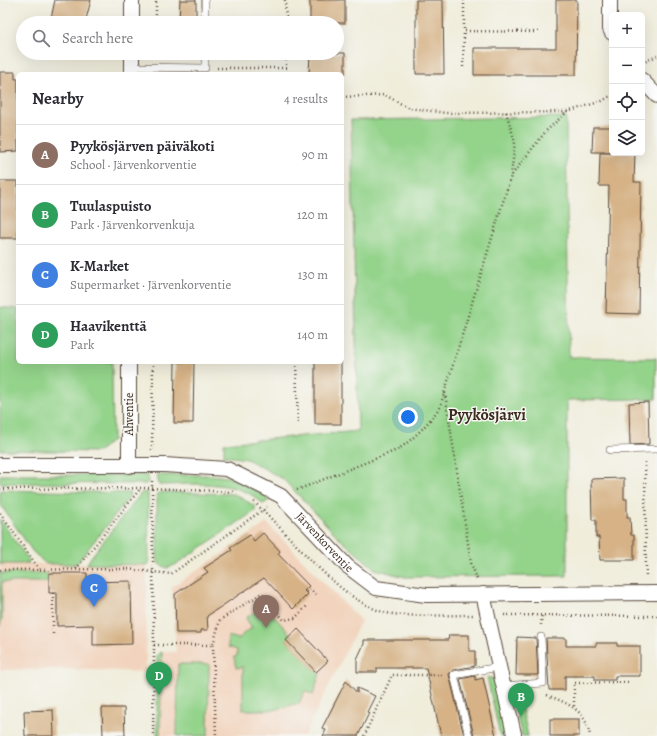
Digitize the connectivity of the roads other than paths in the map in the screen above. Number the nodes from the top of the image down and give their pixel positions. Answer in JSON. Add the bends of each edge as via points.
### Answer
{"nodes":[{"id":1,"x":132,"y":0,"type":"edge"},
{"id":2,"x":205,"y":0,"type":"edge"},
{"id":3,"x":610,"y":0,"type":"edge"},
{"id":4,"x":610,"y":12,"type":"edge"},
{"id":5,"x":132,"y":16,"type":"edge"},
{"id":6,"x":205,"y":16,"type":"edge"},
{"id":7,"x":132,"y":60,"type":"edge"},
{"id":8,"x":205,"y":60,"type":"edge"},
{"id":9,"x":132,"y":71,"type":"edge"},
{"id":10,"x":645,"y":83,"type":"edge"},
{"id":11,"x":657,"y":96,"type":"edge"},
{"id":12,"x":129,"y":364,"type":"edge"},
{"id":13,"x":657,"y":449,"type":"edge"},
{"id":14,"x":610,"y":450,"type":"dead end"},
{"id":15,"x":0,"y":465,"type":"edge"},
{"id":16,"x":129,"y":466,"type":"junction"},
{"id":17,"x":652,"y":593,"type":"edge"},
{"id":18,"x":483,"y":594,"type":"junction"},
{"id":19,"x":541,"y":637,"type":"dead end"},
{"id":20,"x":499,"y":667,"type":"junction"},
{"id":21,"x":503,"y":686,"type":"junction"},
{"id":22,"x":514,"y":734,"type":"dead end"},
{"id":23,"x":469,"y":736,"type":"edge"}],
"edges":[{"from":1,"to":5,"type":"street"},
{"from":2,"to":6,"type":"lane"},
{"from":3,"to":4,"type":"street"},
{"from":7,"to":9,"type":"street"},
{"from":8,"to":9,"type":"lane","via":[[205,68]]},
{"from":10,"to":11,"type":"street"},
{"from":12,"to":16,"type":"street","name":"Ahventie"},
{"from":13,"to":14,"type":"lane"},
{"from":15,"to":16,"type":"street","name":"Järvenkorventie"},
{"from":16,"to":18,"type":"street","name":"Järvenkorventie","via":[[227,469],[282,496],[347,566],[376,588],[426,595]]},
{"from":17,"to":18,"type":"street","name":"Järvenkorventie"},
{"from":18,"to":20,"type":"street"},
{"from":19,"to":21,"type":"lane","via":[[543,683]]},
{"from":20,"to":21,"type":"street"},
{"from":20,"to":23,"type":"lane","via":[[454,675]]},
{"from":21,"to":22,"type":"street"}]}
